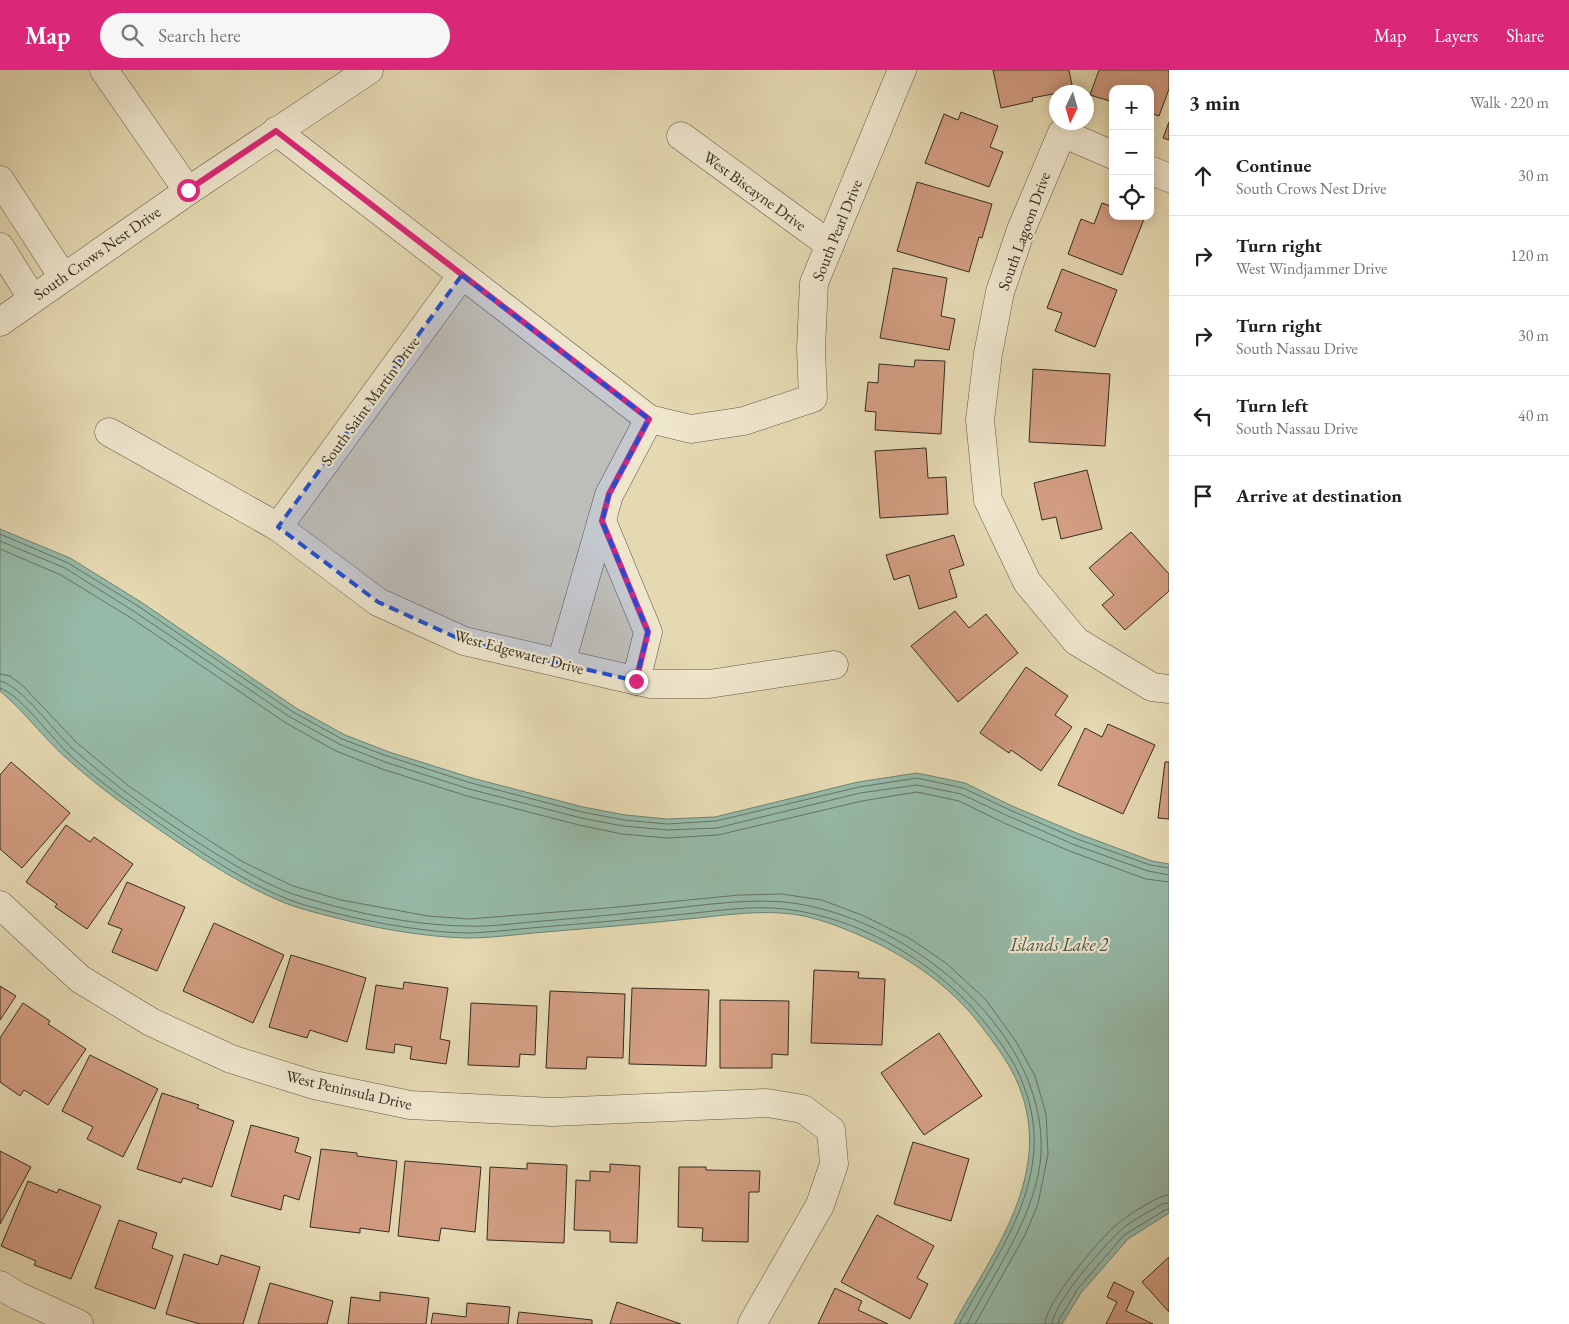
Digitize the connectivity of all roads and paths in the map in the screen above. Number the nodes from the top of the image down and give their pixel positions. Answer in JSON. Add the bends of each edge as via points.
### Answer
{"nodes":[{"id":1,"x":104,"y":70,"type":"edge"},
{"id":2,"x":369,"y":70,"type":"edge"},
{"id":3,"x":902,"y":70,"type":"edge"},
{"id":4,"x":276,"y":131,"type":"junction"},
{"id":5,"x":680,"y":136,"type":"dead end"},
{"id":6,"x":1109,"y":153,"type":"edge"},
{"id":7,"x":1154,"y":172,"type":"edge"},
{"id":8,"x":1169,"y":178,"type":"edge"},
{"id":9,"x":0,"y":180,"type":"edge"},
{"id":10,"x":188,"y":190,"type":"junction"},
{"id":11,"x":830,"y":245,"type":"junction"},
{"id":12,"x":0,"y":247,"type":"edge"},
{"id":13,"x":462,"y":275,"type":"junction"},
{"id":14,"x":63,"y":276,"type":"junction"},
{"id":15,"x":32,"y":298,"type":"junction"},
{"id":16,"x":0,"y":322,"type":"edge"},
{"id":17,"x":649,"y":419,"type":"junction"},
{"id":18,"x":109,"y":432,"type":"dead end"},
{"id":19,"x":602,"y":521,"type":"junction"},
{"id":20,"x":278,"y":527,"type":"junction"},
{"id":21,"x":561,"y":664,"type":"junction"},
{"id":22,"x":834,"y":665,"type":"dead end"},
{"id":23,"x":636,"y":681,"type":"junction"},
{"id":24,"x":1169,"y":689,"type":"edge"},
{"id":25,"x":0,"y":905,"type":"edge"},
{"id":26,"x":0,"y":1285,"type":"edge"},
{"id":27,"x":79,"y":1324,"type":"edge"},
{"id":28,"x":752,"y":1324,"type":"edge"}],
"edges":[{"from":1,"to":10,"type":"street"},
{"from":2,"to":4,"type":"street","name":"South Crows Nest Drive"},
{"from":3,"to":11,"type":"street","name":"South Pearl Drive"},
{"from":4,"to":10,"type":"street","name":"South Crows Nest Drive"},
{"from":4,"to":13,"type":"street"},
{"from":5,"to":11,"type":"street","name":"West Biscayne Drive"},
{"from":6,"to":24,"type":"street","name":"South Lagoon Drive","via":[[1062,133],[1021,230],[1000,292],[988,354],[980,420],[988,500],[1027,582],[1076,641],[1152,687]]},
{"from":7,"to":8,"type":"street"},
{"from":9,"to":14,"type":"street"},
{"from":10,"to":14,"type":"street","name":"South Crows Nest Drive"},
{"from":11,"to":17,"type":"street","name":"South Pearl Drive","via":[[814,282],[813,398],[744,421],[691,429]]},
{"from":12,"to":15,"type":"street"},
{"from":13,"to":17,"type":"street"},
{"from":13,"to":20,"type":"street","name":"South Saint Martin Drive"},
{"from":14,"to":15,"type":"street","name":"South Crows Nest Drive"},
{"from":15,"to":16,"type":"street","name":"South Crows Nest Drive"},
{"from":17,"to":19,"type":"street","via":[[609,494]]},
{"from":18,"to":20,"type":"street","name":"West Edgewater Drive"},
{"from":19,"to":21,"type":"street"},
{"from":19,"to":23,"type":"street","via":[[648,632]]},
{"from":20,"to":21,"type":"street","name":"West Edgewater Drive","via":[[378,602],[464,640]]},
{"from":21,"to":23,"type":"street","name":"West Edgewater Drive"},
{"from":22,"to":23,"type":"street","name":"West Edgewater Drive","via":[[709,684]]},
{"from":25,"to":28,"type":"street","name":"West Peninsula Drive","via":[[80,979],[151,1022],[231,1059],[314,1085],[410,1105],[543,1111],[766,1103],[803,1109],[831,1130],[834,1164],[820,1205]]},
{"from":26,"to":27,"type":"street"}]}
